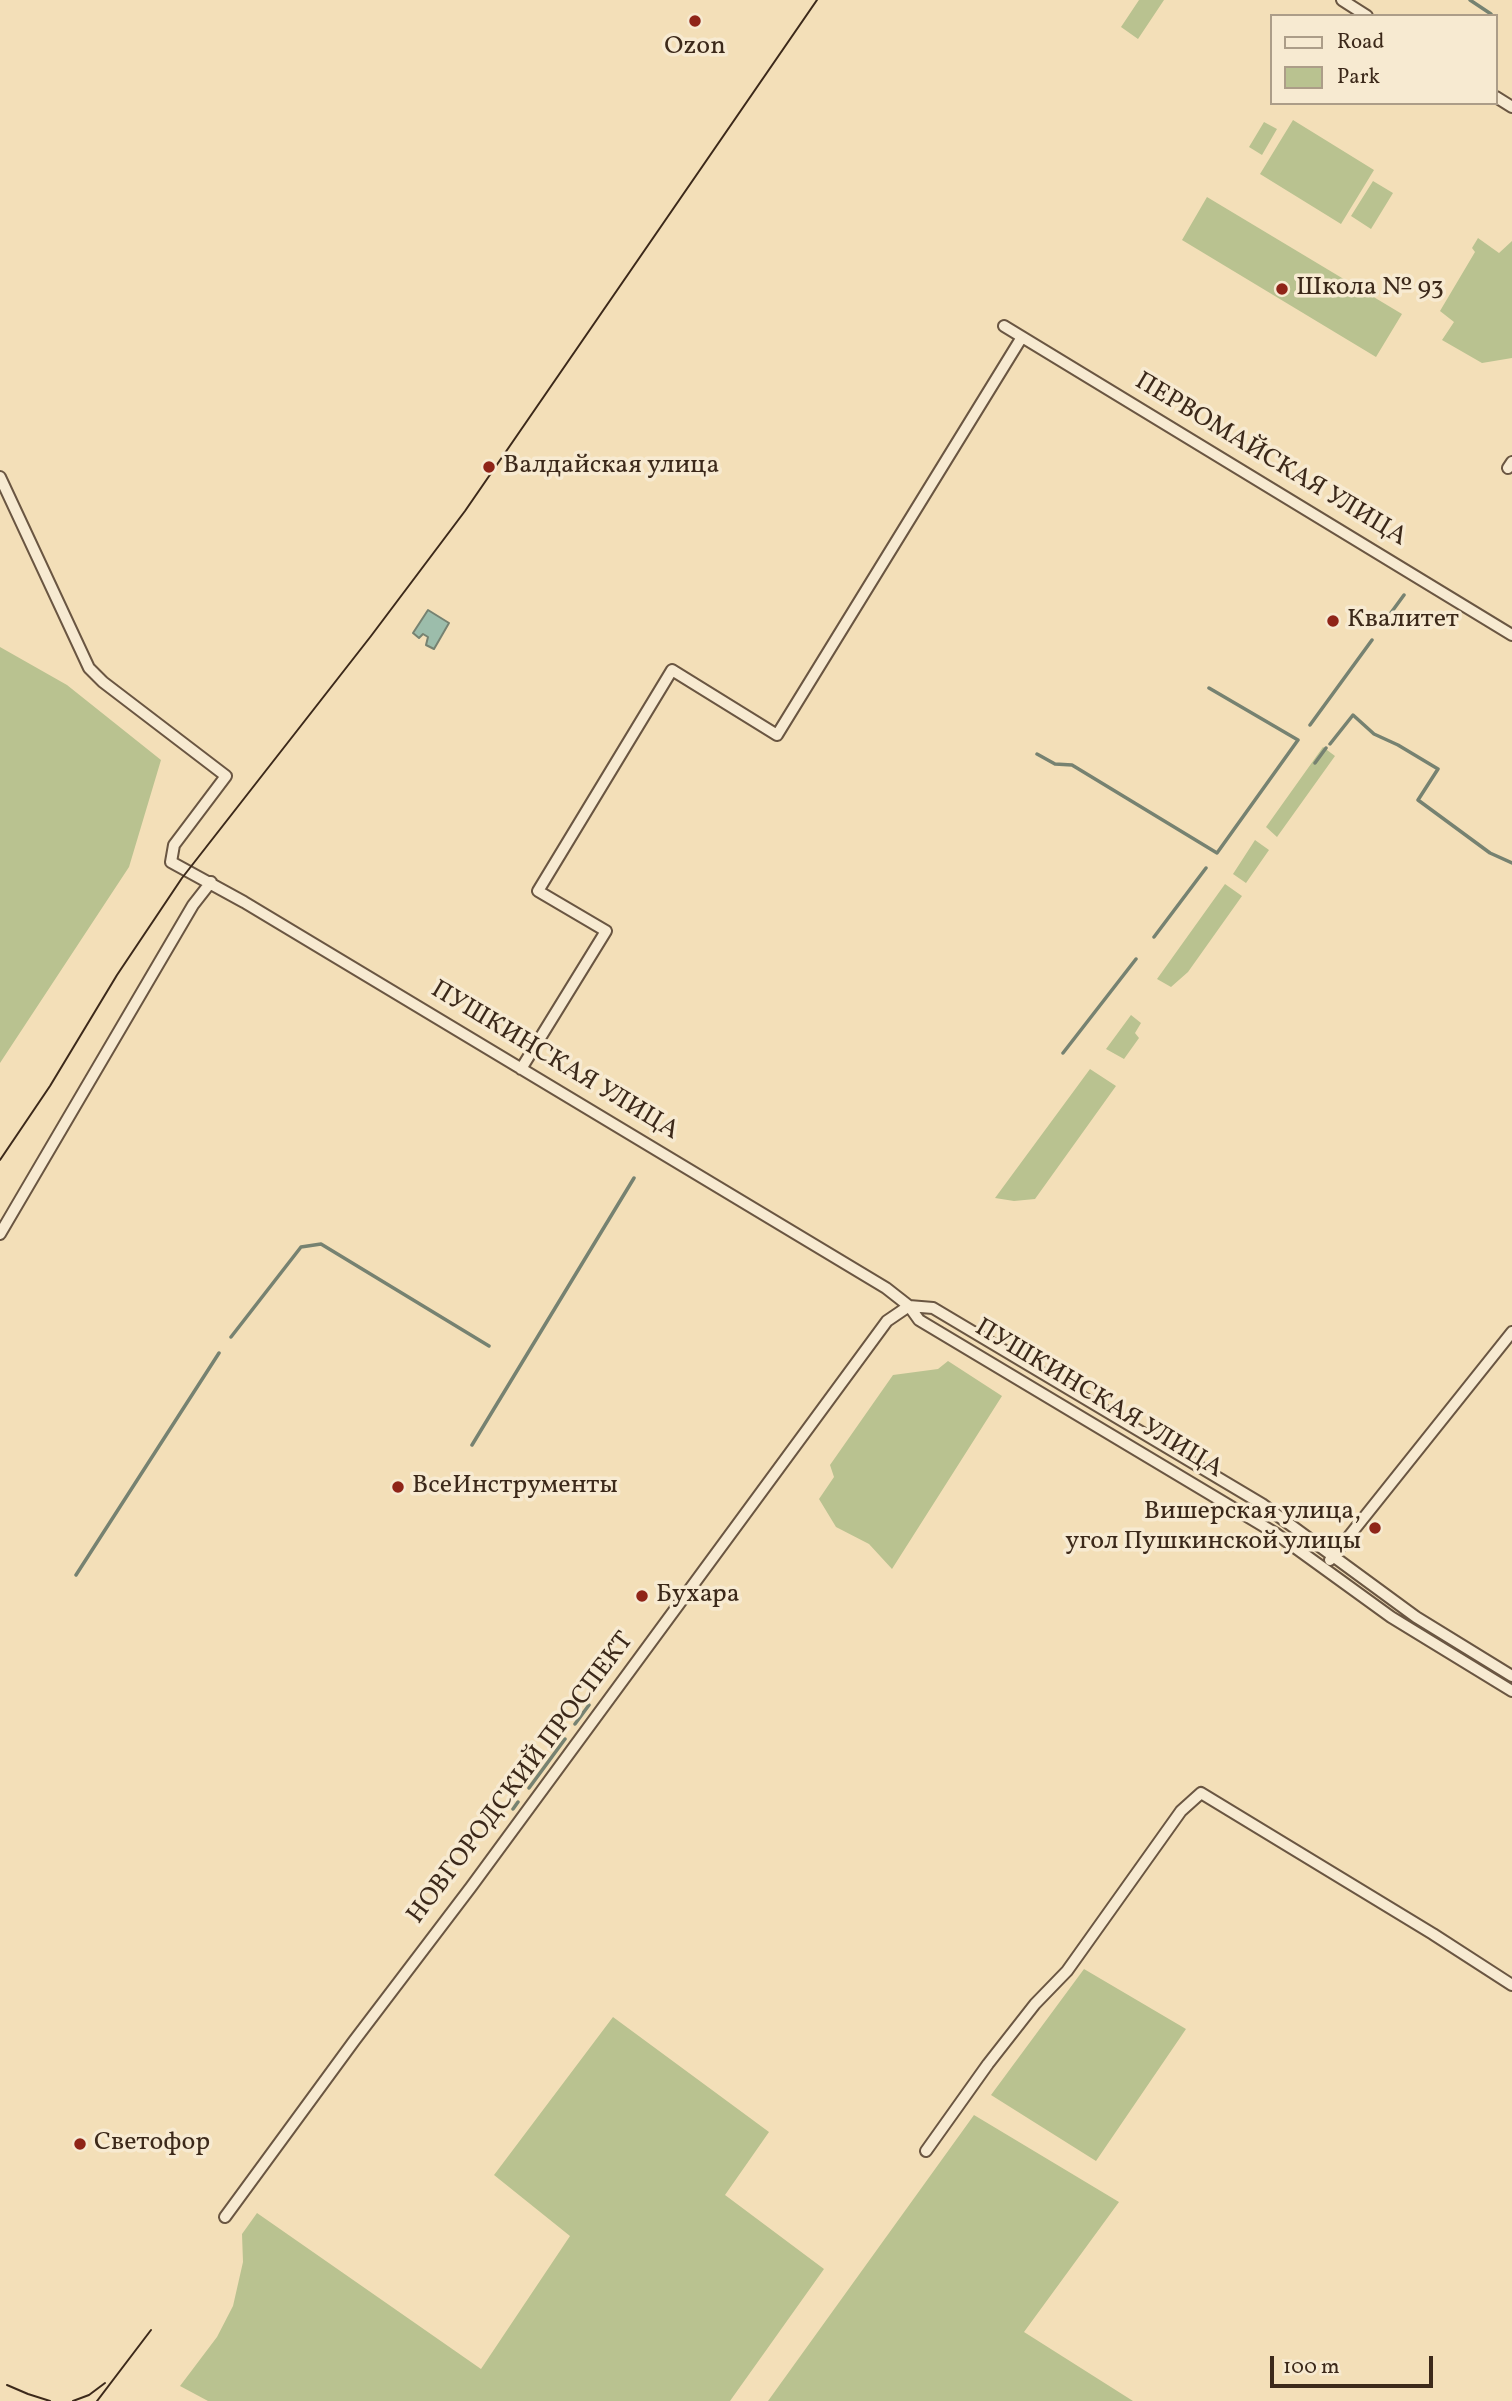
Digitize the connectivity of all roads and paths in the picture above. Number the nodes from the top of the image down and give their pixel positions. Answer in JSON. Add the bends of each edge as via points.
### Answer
{"nodes":[{"id":1,"x":1342,"y":0,"type":"edge"},
{"id":2,"x":1364,"y":14,"type":"edge"},
{"id":3,"x":1004,"y":326,"type":"dead end"},
{"id":4,"x":1022,"y":337,"type":"junction"},
{"id":5,"x":0,"y":477,"type":"edge"},
{"id":6,"x":1512,"y":635,"type":"edge"},
{"id":7,"x":211,"y":882,"type":"junction"},
{"id":8,"x":521,"y":1069,"type":"junction"},
{"id":9,"x":0,"y":1234,"type":"edge"},
{"id":10,"x":909,"y":1306,"type":"junction"},
{"id":11,"x":1512,"y":1332,"type":"edge"},
{"id":12,"x":1332,"y":1556,"type":"junction"},
{"id":13,"x":1324,"y":1569,"type":"junction"},
{"id":14,"x":1512,"y":1676,"type":"edge"},
{"id":15,"x":1512,"y":1691,"type":"edge"},
{"id":16,"x":1512,"y":1985,"type":"edge"},
{"id":17,"x":926,"y":2151,"type":"dead end"},
{"id":18,"x":225,"y":2217,"type":"dead end"}],
"edges":[{"from":1,"to":2,"type":"street"},
{"from":3,"to":4,"type":"street","name":"ПЕРВОМАЙСКАЯ УЛИЦА"},
{"from":4,"to":6,"type":"street","name":"ПЕРВОМАЙСКАЯ УЛИЦА"},
{"from":4,"to":8,"type":"street","via":[[777,735],[672,670],[538,891],[606,931]]},
{"from":5,"to":7,"type":"street","name":"ПУШКИНСКАЯ УЛИЦА","via":[[89,668],[226,776],[174,845],[171,862]]},
{"from":7,"to":8,"type":"street","name":"ПУШКИНСКАЯ УЛИЦА"},
{"from":7,"to":9,"type":"street","via":[[193,905]]},
{"from":8,"to":10,"type":"street","name":"ПУШКИНСКАЯ УЛИЦА"},
{"from":10,"to":12,"type":"street","name":"ПУШКИНСКАЯ УЛИЦА","via":[[933,1307],[1262,1504]]},
{"from":10,"to":13,"type":"street","name":"ПУШКИНСКАЯ УЛИЦА","via":[[919,1320],[1275,1533]]},
{"from":10,"to":18,"type":"street","name":"НОВГОРОДСКИЙ ПРОСПЕКТ","via":[[887,1321]]},
{"from":11,"to":12,"type":"street"},
{"from":12,"to":13,"type":"street"},
{"from":12,"to":14,"type":"street","name":"ПУШКИНСКАЯ УЛИЦА","via":[[1416,1617]]},
{"from":13,"to":15,"type":"street","name":"ПУШКИНСКАЯ УЛИЦА","via":[[1407,1628]]},
{"from":16,"to":17,"type":"street","via":[[1200,1793],[1181,1811],[1067,1971],[1035,2004]]}]}
